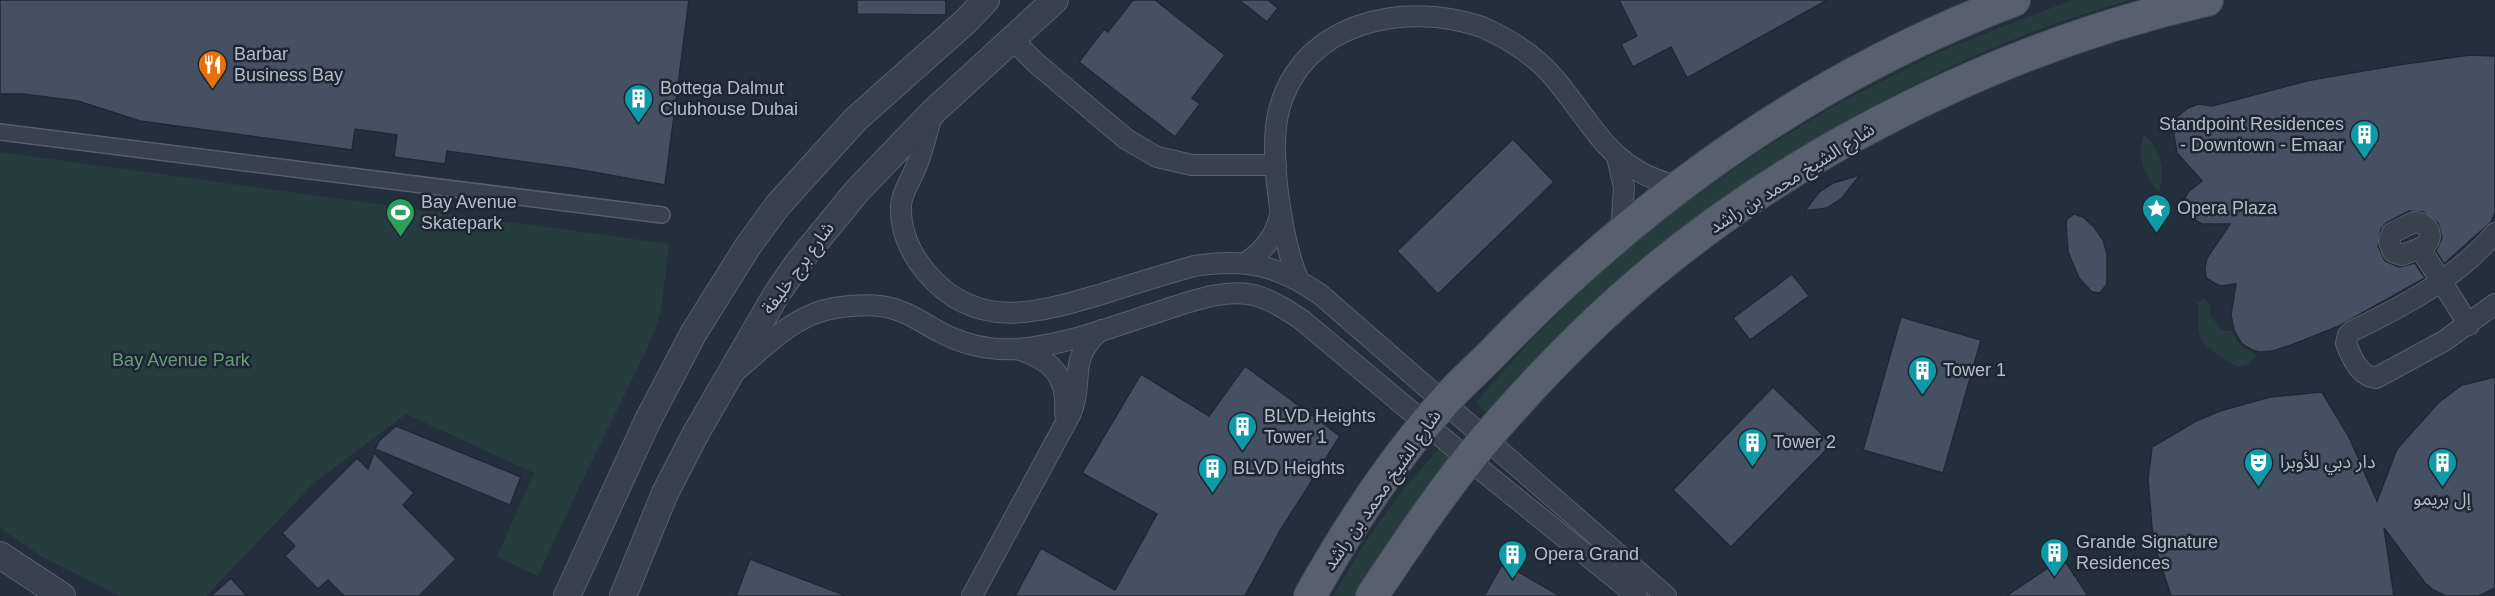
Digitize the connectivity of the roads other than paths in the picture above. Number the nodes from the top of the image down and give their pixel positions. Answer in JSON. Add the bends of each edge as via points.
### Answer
{"nodes":[{"id":1,"x":986,"y":0,"type":"edge"},
{"id":2,"x":1055,"y":0,"type":"edge"},
{"id":3,"x":2014,"y":0,"type":"edge"},
{"id":4,"x":2207,"y":0,"type":"edge"},
{"id":5,"x":1013,"y":40,"type":"junction"},
{"id":6,"x":934,"y":111,"type":"junction"},
{"id":7,"x":0,"y":132,"type":"edge"},
{"id":8,"x":1617,"y":158,"type":"junction"},
{"id":9,"x":1276,"y":165,"type":"junction"},
{"id":10,"x":1678,"y":186,"type":"junction"},
{"id":11,"x":1281,"y":209,"type":"junction"},
{"id":12,"x":662,"y":215,"type":"dead end"},
{"id":13,"x":1621,"y":233,"type":"junction"},
{"id":14,"x":2495,"y":233,"type":"edge"},
{"id":15,"x":2420,"y":248,"type":"dead end"},
{"id":16,"x":1247,"y":262,"type":"junction"},
{"id":17,"x":1298,"y":279,"type":"junction"},
{"id":18,"x":2441,"y":282,"type":"junction"},
{"id":19,"x":2495,"y":304,"type":"edge"},
{"id":20,"x":2469,"y":325,"type":"junction"},
{"id":21,"x":1102,"y":330,"type":"junction"},
{"id":22,"x":1017,"y":349,"type":"junction"},
{"id":23,"x":732,"y":374,"type":"junction"},
{"id":24,"x":1436,"y":413,"type":"junction"},
{"id":25,"x":1064,"y":422,"type":"junction"},
{"id":26,"x":1477,"y":449,"type":"junction"},
{"id":27,"x":0,"y":555,"type":"edge"},
{"id":28,"x":62,"y":596,"type":"edge"},
{"id":29,"x":567,"y":596,"type":"edge"},
{"id":30,"x":623,"y":596,"type":"edge"},
{"id":31,"x":972,"y":596,"type":"edge"},
{"id":32,"x":1310,"y":596,"type":"edge"},
{"id":33,"x":1372,"y":596,"type":"edge"},
{"id":34,"x":1636,"y":596,"type":"edge"},
{"id":35,"x":1666,"y":596,"type":"edge"}],
"edges":[{"from":1,"to":29,"type":"street","via":[[856,119],[778,205],[748,246],[693,334],[647,422]]},
{"from":2,"to":5,"type":"street","name":"شارع برج خليفة"},
{"from":3,"to":10,"type":"main road","name":"شارع الشيخ محمد بن راشد","via":[[1849,76],[1761,127]]},
{"from":4,"to":26,"type":"main road","name":"شارع الشيخ محمد بن راشد","via":[[2123,21],[1972,78],[1876,125],[1784,178],[1697,237],[1619,301],[1569,348]]},
{"from":5,"to":6,"type":"street","name":"شارع برج خليفة"},
{"from":5,"to":9,"type":"street","via":[[1126,139],[1158,157],[1192,165]]},
{"from":6,"to":16,"type":"street","via":[[901,204],[903,223],[908,245],[936,284],[973,308],[1015,314],[1036,312],[1194,266]]},
{"from":6,"to":23,"type":"street","name":"شارع برج خليفة","via":[[858,190],[798,263]]},
{"from":7,"to":12,"type":"street"},
{"from":8,"to":9,"type":"street","via":[[1554,78],[1527,53],[1479,26],[1453,18],[1402,13],[1355,23],[1334,34],[1303,62],[1288,84],[1279,110]]},
{"from":8,"to":10,"type":"street","via":[[1645,176]]},
{"from":8,"to":13,"type":"street","via":[[1624,186]]},
{"from":9,"to":11,"type":"street"},
{"from":10,"to":13,"type":"main road","name":"شارع الشيخ محمد بن راشد"},
{"from":11,"to":16,"type":"street","via":[[1271,240]]},
{"from":11,"to":17,"type":"street","via":[[1286,245]]},
{"from":13,"to":24,"type":"main road","name":"شارع الشيخ محمد بن راشد","via":[[1532,312]]},
{"from":14,"to":18,"type":"street"},
{"from":15,"to":18,"type":"street"},
{"from":16,"to":17,"type":"street"},
{"from":17,"to":24,"type":"street","via":[[1321,295]]},
{"from":18,"to":20,"type":"street"},
{"from":18,"to":20,"type":"street","via":[[2348,334],[2346,343],[2361,372],[2370,377],[2381,376]]},
{"from":19,"to":20,"type":"street"},
{"from":21,"to":22,"type":"street"},
{"from":21,"to":24,"type":"street","via":[[1201,299],[1253,295],[1278,304]]},
{"from":21,"to":25,"type":"street","via":[[1088,342],[1079,358],[1076,402]]},
{"from":22,"to":23,"type":"street","via":[[968,343],[877,305],[834,308],[786,328]]},
{"from":22,"to":25,"type":"street","via":[[1044,360],[1061,380],[1066,404]]},
{"from":23,"to":30,"type":"street","name":"شارع برج خليفة","via":[[665,493]]},
{"from":24,"to":26,"type":"street"},
{"from":24,"to":26,"type":"street"},
{"from":24,"to":32,"type":"main road","name":"شارع الشيخ محمد بن راشد","via":[[1357,518]]},
{"from":25,"to":31,"type":"street"},
{"from":26,"to":33,"type":"main road","name":"شارع الشيخ محمد بن راشد"},
{"from":26,"to":34,"type":"street"},
{"from":26,"to":35,"type":"street"},
{"from":27,"to":28,"type":"street"}]}
